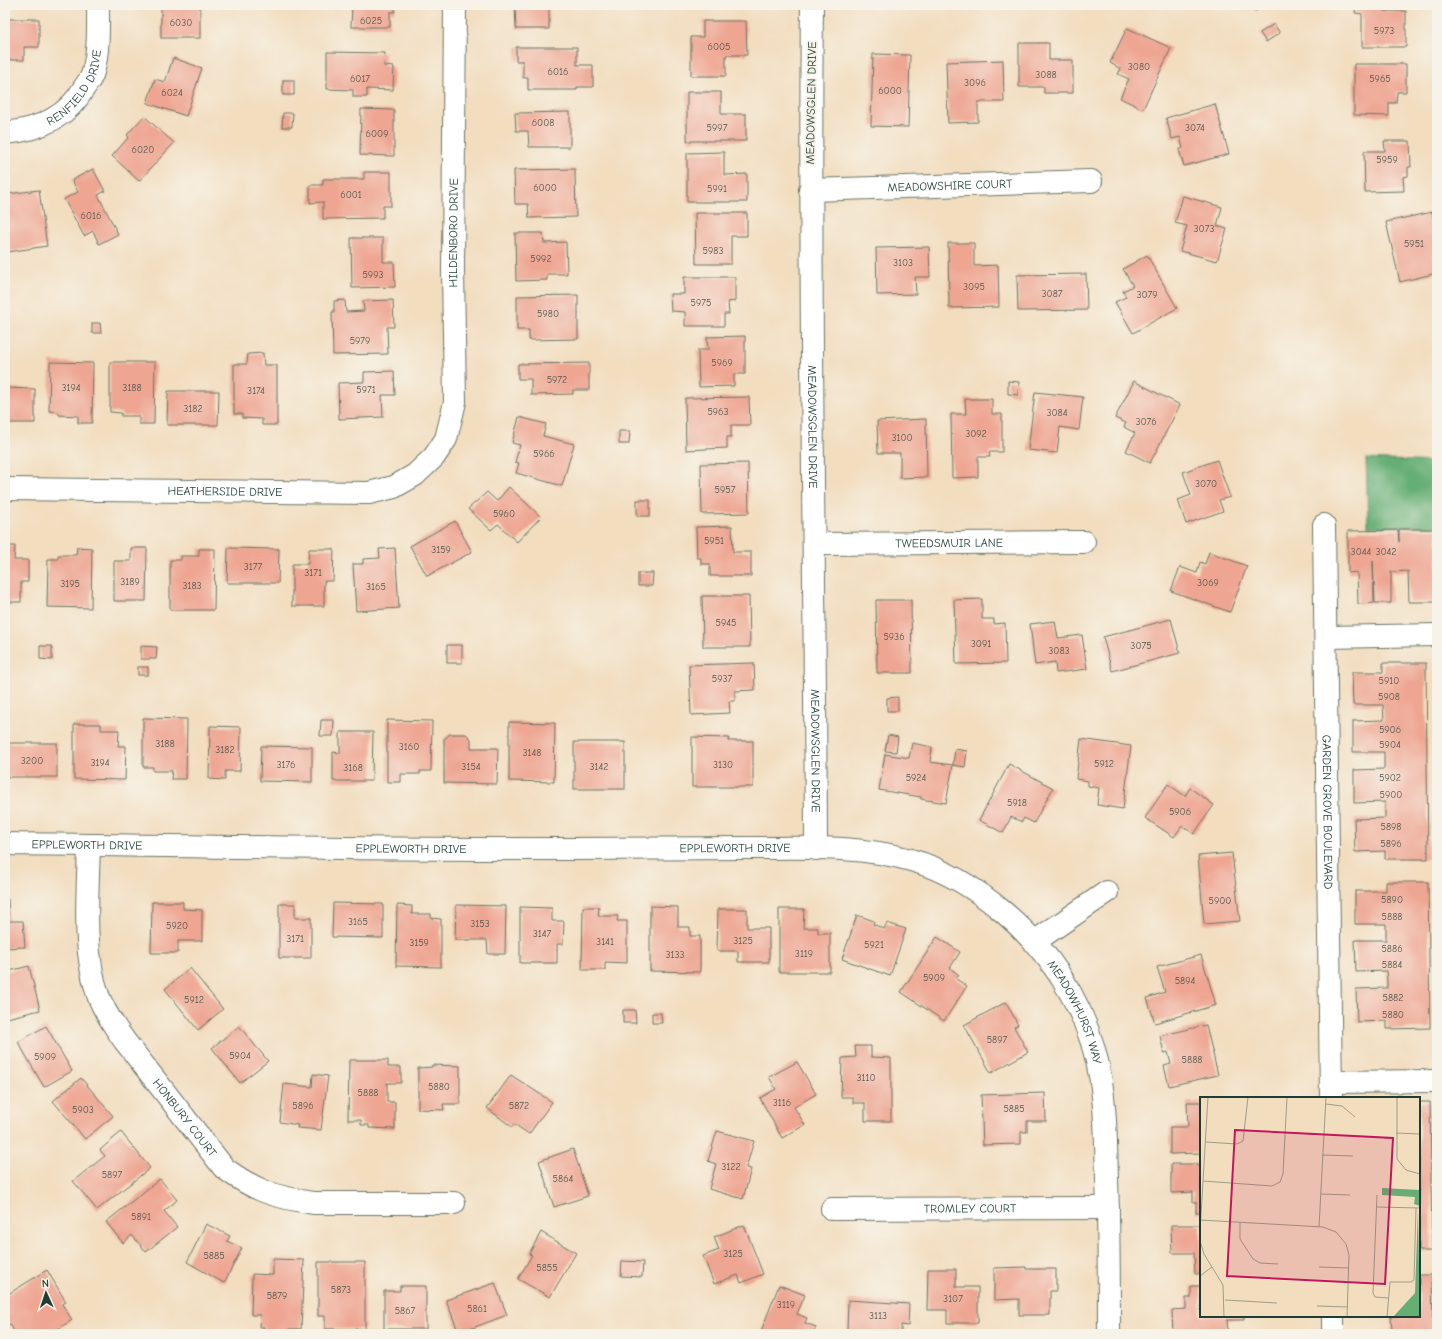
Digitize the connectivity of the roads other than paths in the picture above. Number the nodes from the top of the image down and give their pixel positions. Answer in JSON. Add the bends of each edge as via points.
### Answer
{"nodes":[{"id":1,"x":98,"y":5,"type":"edge"},
{"id":2,"x":455,"y":5,"type":"edge"},
{"id":3,"x":812,"y":5,"type":"edge"},
{"id":4,"x":5,"y":133,"type":"edge"},
{"id":5,"x":1091,"y":181,"type":"dead end"},
{"id":6,"x":810,"y":190,"type":"junction"},
{"id":7,"x":434,"y":457,"type":"joint"},
{"id":8,"x":5,"y":490,"type":"edge"},
{"id":9,"x":1324,"y":525,"type":"dead end"},
{"id":10,"x":1084,"y":542,"type":"dead end"},
{"id":11,"x":815,"y":544,"type":"junction"},
{"id":12,"x":1437,"y":635,"type":"edge"},
{"id":13,"x":1326,"y":637,"type":"junction"},
{"id":14,"x":5,"y":844,"type":"edge"},
{"id":15,"x":89,"y":845,"type":"junction"},
{"id":16,"x":816,"y":849,"type":"junction"},
{"id":17,"x":1107,"y":892,"type":"dead end"},
{"id":18,"x":1034,"y":942,"type":"junction"},
{"id":19,"x":1437,"y":1081,"type":"edge"},
{"id":20,"x":1331,"y":1090,"type":"edge"},
{"id":21,"x":454,"y":1203,"type":"dead end"},
{"id":22,"x":1108,"y":1208,"type":"junction"},
{"id":23,"x":832,"y":1209,"type":"dead end"},
{"id":24,"x":1333,"y":1317,"type":"edge"},
{"id":25,"x":1110,"y":1334,"type":"edge"},
{"id":26,"x":1333,"y":1334,"type":"edge"}],
"edges":[{"from":1,"to":4,"type":"street","name":"RENFIELD DRIVE","via":[[97,53],[93,74],[80,96],[65,112],[44,125],[24,132]]},
{"from":2,"to":7,"type":"street","name":"HILDENBORO DRIVE","via":[[455,402],[446,439]]},
{"from":3,"to":6,"type":"street","name":"MEADOWSGLEN DRIVE"},
{"from":5,"to":6,"type":"street","name":"MEADOWSHIRE COURT"},
{"from":6,"to":11,"type":"street","name":"MEADOWSGLEN DRIVE"},
{"from":7,"to":8,"type":"street","name":"HEATHERSIDE DRIVE","via":[[415,475],[394,487],[369,492]]},
{"from":9,"to":13,"type":"street","name":"GARDEN GROVE BOULEVARD"},
{"from":10,"to":11,"type":"street","name":"TWEEDSMUIR LANE"},
{"from":11,"to":16,"type":"street","name":"MEADOWSGLEN DRIVE"},
{"from":12,"to":13,"type":"street"},
{"from":13,"to":20,"type":"street","name":"GARDEN GROVE BOULEVARD"},
{"from":14,"to":15,"type":"street","name":"EPPLEWORTH DRIVE"},
{"from":15,"to":16,"type":"street","name":"EPPLEWORTH DRIVE"},
{"from":15,"to":21,"type":"street","name":"HONBURY COURT","via":[[88,944],[98,995],[124,1040],[224,1168],[265,1193],[289,1200],[313,1203]]},
{"from":16,"to":18,"type":"street","name":"MEADOWHURST WAY","via":[[850,850],[914,861],[972,888]]},
{"from":17,"to":18,"type":"street"},
{"from":18,"to":22,"type":"street","name":"MEADOWHURST WAY","via":[[1070,990],[1095,1046],[1103,1085]]},
{"from":19,"to":20,"type":"street"},
{"from":22,"to":23,"type":"street","name":"TROMLEY COURT"},
{"from":22,"to":25,"type":"street","name":"MEADOWHURST WAY"},
{"from":24,"to":26,"type":"street"}]}
